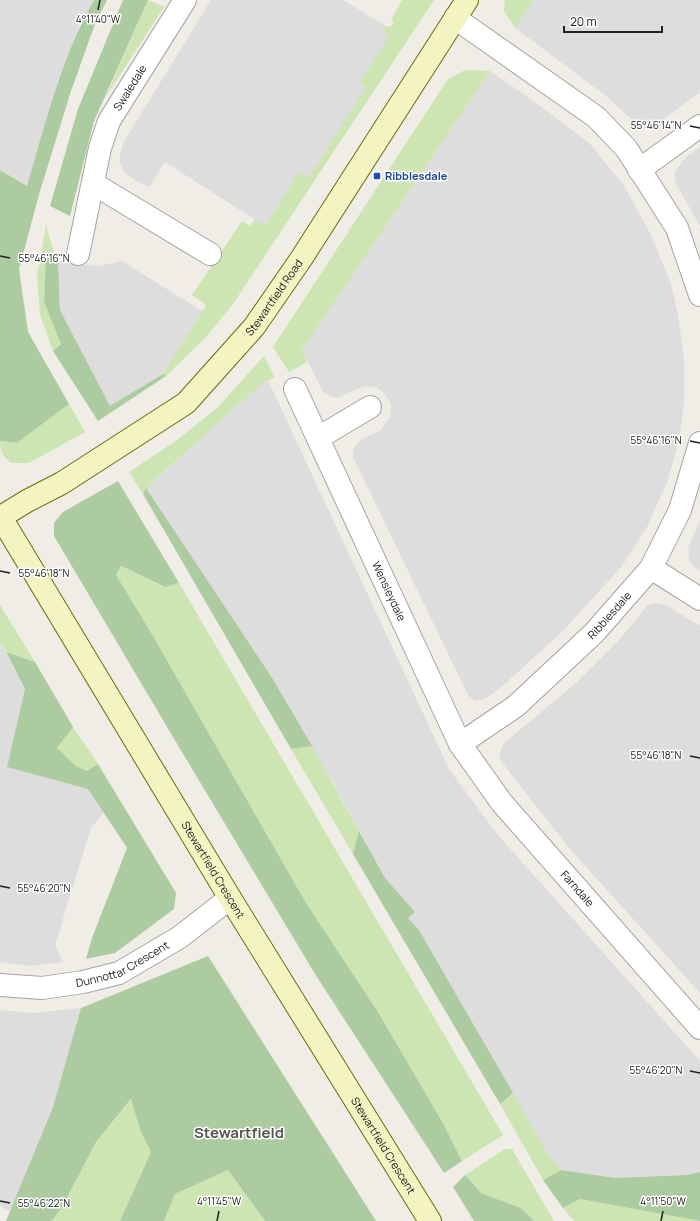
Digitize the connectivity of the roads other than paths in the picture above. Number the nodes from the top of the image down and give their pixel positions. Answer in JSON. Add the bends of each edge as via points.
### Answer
{"nodes":[{"id":1,"x":185,"y":0,"type":"edge"},
{"id":2,"x":461,"y":9,"type":"edge"},
{"id":3,"x":700,"y":126,"type":"edge"},
{"id":4,"x":639,"y":170,"type":"junction"},
{"id":5,"x":94,"y":184,"type":"junction"},
{"id":6,"x":78,"y":254,"type":"dead end"},
{"id":7,"x":210,"y":254,"type":"dead end"},
{"id":8,"x":700,"y":295,"type":"edge"},
{"id":9,"x":295,"y":389,"type":"dead end"},
{"id":10,"x":370,"y":407,"type":"dead end"},
{"id":11,"x":318,"y":438,"type":"junction"},
{"id":12,"x":700,"y":443,"type":"edge"},
{"id":13,"x":0,"y":517,"type":"edge"},
{"id":14,"x":651,"y":568,"type":"junction"},
{"id":15,"x":700,"y":599,"type":"edge"},
{"id":16,"x":460,"y":744,"type":"junction"},
{"id":17,"x":230,"y":898,"type":"junction"},
{"id":18,"x":0,"y":985,"type":"edge"},
{"id":19,"x":700,"y":1028,"type":"edge"},
{"id":20,"x":430,"y":1221,"type":"edge"}],
"edges":[{"from":1,"to":5,"type":"street","name":"Swaledale","via":[[109,121],[100,148]]},
{"from":2,"to":4,"type":"street","via":[[596,117],[626,148]]},
{"from":2,"to":13,"type":"street","name":"Stewartfield Road","via":[[301,259],[254,327],[186,402],[62,483]]},
{"from":3,"to":4,"type":"street"},
{"from":4,"to":8,"type":"street","via":[[677,228]]},
{"from":5,"to":6,"type":"street","name":"Swaledale"},
{"from":5,"to":7,"type":"street"},
{"from":9,"to":11,"type":"street","name":"Wensleydale"},
{"from":10,"to":11,"type":"street"},
{"from":11,"to":16,"type":"street","name":"Wensleydale"},
{"from":12,"to":14,"type":"street","name":"Ribblesdale","via":[[680,510]]},
{"from":13,"to":17,"type":"street","name":"Stewartfield Crescent"},
{"from":14,"to":15,"type":"street"},
{"from":14,"to":16,"type":"street","name":"Ribblesdale","via":[[594,633],[516,706]]},
{"from":16,"to":19,"type":"street","name":"Farndale","via":[[502,803]]},
{"from":17,"to":18,"type":"street","name":"Dunnottar Crescent","via":[[180,937],[119,972],[83,982],[42,988]]},
{"from":17,"to":20,"type":"street","name":"Stewartfield Crescent"}]}
